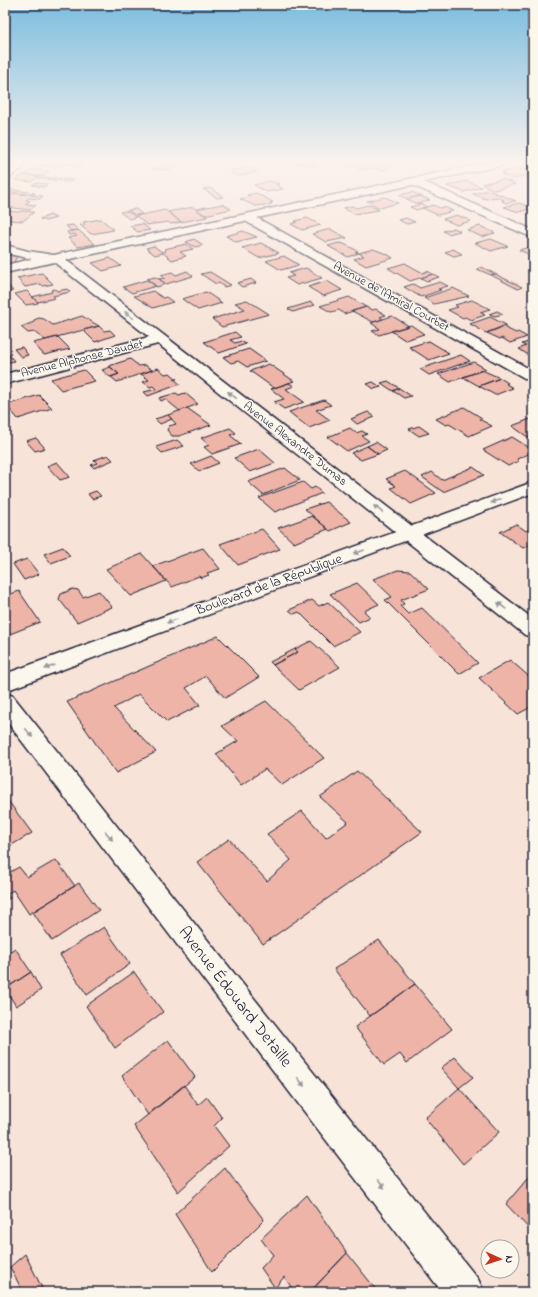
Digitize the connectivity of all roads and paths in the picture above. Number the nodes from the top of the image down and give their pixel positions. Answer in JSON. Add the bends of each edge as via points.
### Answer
{"nodes":[{"id":1,"x":227,"y":223,"type":"edge"},
{"id":2,"x":256,"y":223,"type":"edge"},
{"id":3,"x":507,"y":223,"type":"edge"},
{"id":4,"x":533,"y":234,"type":"edge"},
{"id":5,"x":5,"y":249,"type":"edge"},
{"id":6,"x":57,"y":259,"type":"junction"},
{"id":7,"x":5,"y":270,"type":"edge"},
{"id":8,"x":160,"y":339,"type":"junction"},
{"id":9,"x":533,"y":377,"type":"edge"},
{"id":10,"x":5,"y":379,"type":"edge"},
{"id":11,"x":533,"y":487,"type":"edge"},
{"id":12,"x":409,"y":534,"type":"junction"},
{"id":13,"x":533,"y":630,"type":"edge"},
{"id":14,"x":5,"y":683,"type":"edge"},
{"id":15,"x":5,"y":702,"type":"edge"},
{"id":16,"x":465,"y":1292,"type":"edge"}],
"edges":[{"from":1,"to":6,"type":"street"},
{"from":2,"to":9,"type":"street","name":"Avenue de l'Amiral Courbet"},
{"from":3,"to":4,"type":"street"},
{"from":5,"to":6,"type":"street"},
{"from":6,"to":7,"type":"street"},
{"from":8,"to":6,"type":"street","name":"Avenue Alexandre Dumas","one_way":true},
{"from":8,"to":10,"type":"street","name":"Avenue Alphonse Daudet"},
{"from":12,"to":8,"type":"street","name":"Avenue Alexandre Dumas","one_way":true},
{"from":11,"to":12,"type":"street","name":"Boulevard de la République","one_way":true},
{"from":13,"to":12,"type":"street","name":"Avenue Alexandre Dumas","one_way":true},
{"from":12,"to":14,"type":"street","name":"Boulevard de la République","one_way":true},
{"from":15,"to":16,"type":"street","name":"Avenue Édouard Detaille","one_way":true}]}
